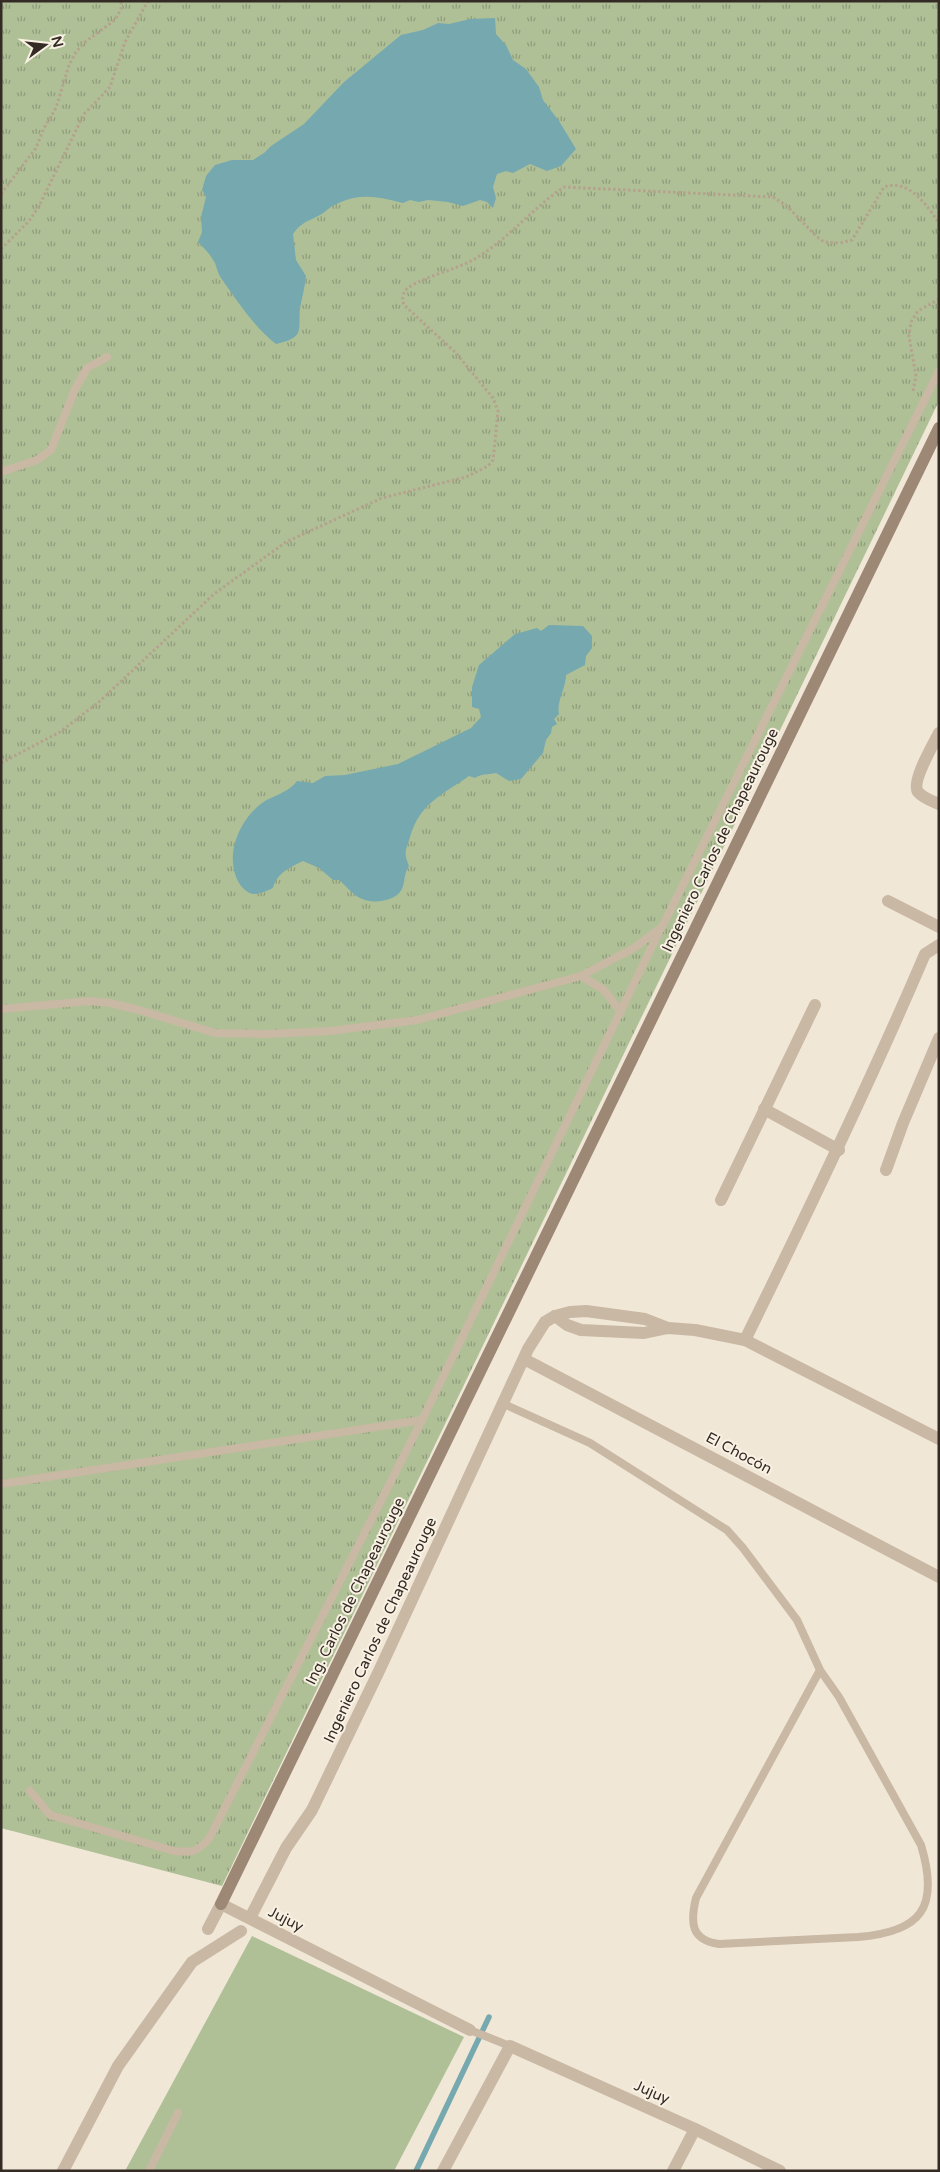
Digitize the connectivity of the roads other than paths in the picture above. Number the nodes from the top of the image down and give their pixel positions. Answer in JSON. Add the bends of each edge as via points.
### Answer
{"nodes":[{"id":1,"x":108,"y":357,"type":"dead end"},
{"id":2,"x":939,"y":371,"type":"edge"},
{"id":3,"x":939,"y":428,"type":"edge"},
{"id":4,"x":1,"y":472,"type":"edge"},
{"id":5,"x":939,"y":733,"type":"edge"},
{"id":6,"x":939,"y":804,"type":"edge"},
{"id":7,"x":888,"y":901,"type":"dead end"},
{"id":8,"x":662,"y":927,"type":"junction"},
{"id":9,"x":939,"y":927,"type":"edge"},
{"id":10,"x":939,"y":945,"type":"edge"},
{"id":11,"x":581,"y":976,"type":"junction"},
{"id":12,"x":815,"y":1005,"type":"dead end"},
{"id":13,"x":1,"y":1009,"type":"edge"},
{"id":14,"x":621,"y":1012,"type":"junction"},
{"id":15,"x":939,"y":1038,"type":"edge"},
{"id":16,"x":764,"y":1109,"type":"junction"},
{"id":17,"x":838,"y":1150,"type":"junction"},
{"id":18,"x":886,"y":1170,"type":"dead end"},
{"id":19,"x":721,"y":1200,"type":"dead end"},
{"id":20,"x":531,"y":1267,"type":"joint"},
{"id":21,"x":555,"y":1316,"type":"junction"},
{"id":22,"x":668,"y":1328,"type":"junction"},
{"id":23,"x":745,"y":1340,"type":"junction"},
{"id":24,"x":526,"y":1354,"type":"junction"},
{"id":25,"x":504,"y":1404,"type":"junction"},
{"id":26,"x":422,"y":1420,"type":"junction"},
{"id":27,"x":939,"y":1439,"type":"edge"},
{"id":28,"x":1,"y":1484,"type":"edge"},
{"id":29,"x":939,"y":1577,"type":"edge"},
{"id":30,"x":820,"y":1670,"type":"junction"},
{"id":31,"x":30,"y":1791,"type":"dead end"},
{"id":32,"x":221,"y":1904,"type":"junction"},
{"id":33,"x":250,"y":1918,"type":"junction"},
{"id":34,"x":208,"y":1929,"type":"dead end"},
{"id":35,"x":241,"y":1931,"type":"dead end"},
{"id":36,"x":470,"y":2030,"type":"joint"},
{"id":37,"x":510,"y":2046,"type":"junction"},
{"id":38,"x":178,"y":2114,"type":"dead end"},
{"id":39,"x":695,"y":2129,"type":"junction"},
{"id":40,"x":63,"y":2171,"type":"edge"},
{"id":41,"x":149,"y":2171,"type":"edge"},
{"id":42,"x":443,"y":2171,"type":"edge"},
{"id":43,"x":673,"y":2171,"type":"edge"},
{"id":44,"x":780,"y":2171,"type":"edge"}],
"edges":[{"from":1,"to":4,"type":"lane","via":[[87,368],[75,389],[51,450],[37,460]]},
{"from":2,"to":8,"type":"lane"},
{"from":3,"to":20,"type":"street","name":"Ingeniero Carlos de Chapeaurouge"},
{"from":5,"to":6,"type":"street","via":[[916,782],[917,791],[923,797]]},
{"from":7,"to":9,"type":"street"},
{"from":8,"to":11,"type":"lane","via":[[634,948]]},
{"from":8,"to":14,"type":"lane"},
{"from":10,"to":17,"type":"street","via":[[925,954]]},
{"from":11,"to":13,"type":"lane","via":[[417,1020],[330,1031],[215,1033],[139,1010],[90,1001]]},
{"from":11,"to":14,"type":"lane","via":[[604,990]]},
{"from":12,"to":16,"type":"street"},
{"from":14,"to":26,"type":"lane"},
{"from":15,"to":18,"type":"street"},
{"from":16,"to":17,"type":"street"},
{"from":16,"to":19,"type":"street"},
{"from":17,"to":23,"type":"street"},
{"from":20,"to":32,"type":"street","name":"Ing. Carlos de Chapeaurouge"},
{"from":21,"to":22,"type":"street","via":[[586,1311],[644,1318]]},
{"from":21,"to":22,"type":"street","via":[[582,1330],[644,1333]]},
{"from":21,"to":24,"type":"street","name":"Ingeniero Carlos de Chapeaurouge","via":[[545,1322]]},
{"from":22,"to":23,"type":"street"},
{"from":23,"to":27,"type":"street"},
{"from":24,"to":25,"type":"street","name":"Ingeniero Carlos de Chapeaurouge"},
{"from":24,"to":29,"type":"street","name":"El Chocón"},
{"from":25,"to":30,"type":"lane","via":[[590,1443],[727,1530],[798,1620]]},
{"from":25,"to":33,"type":"street","name":"Ingeniero Carlos de Chapeaurouge","via":[[312,1810],[286,1848]]},
{"from":26,"to":28,"type":"lane"},
{"from":26,"to":31,"type":"lane","via":[[209,1839],[198,1850],[188,1853],[174,1851],[50,1815]]},
{"from":30,"to":30,"type":"lane","via":[[839,1697],[921,1845],[929,1864],[930,1899],[914,1922],[902,1930],[877,1936],[719,1944],[701,1939],[694,1930],[692,1914],[696,1898]]},
{"from":32,"to":33,"type":"street","name":"Jujuy"},
{"from":32,"to":34,"type":"street","name":"Ing. Carlos de Chapeaurouge"},
{"from":33,"to":36,"type":"street","name":"Jujuy"},
{"from":35,"to":40,"type":"street","via":[[192,1962],[118,2066]]},
{"from":36,"to":37,"type":"lane"},
{"from":37,"to":39,"type":"street","name":"Jujuy"},
{"from":37,"to":42,"type":"street"},
{"from":38,"to":41,"type":"lane"},
{"from":39,"to":43,"type":"street"},
{"from":39,"to":44,"type":"street","name":"Jujuy"}]}
